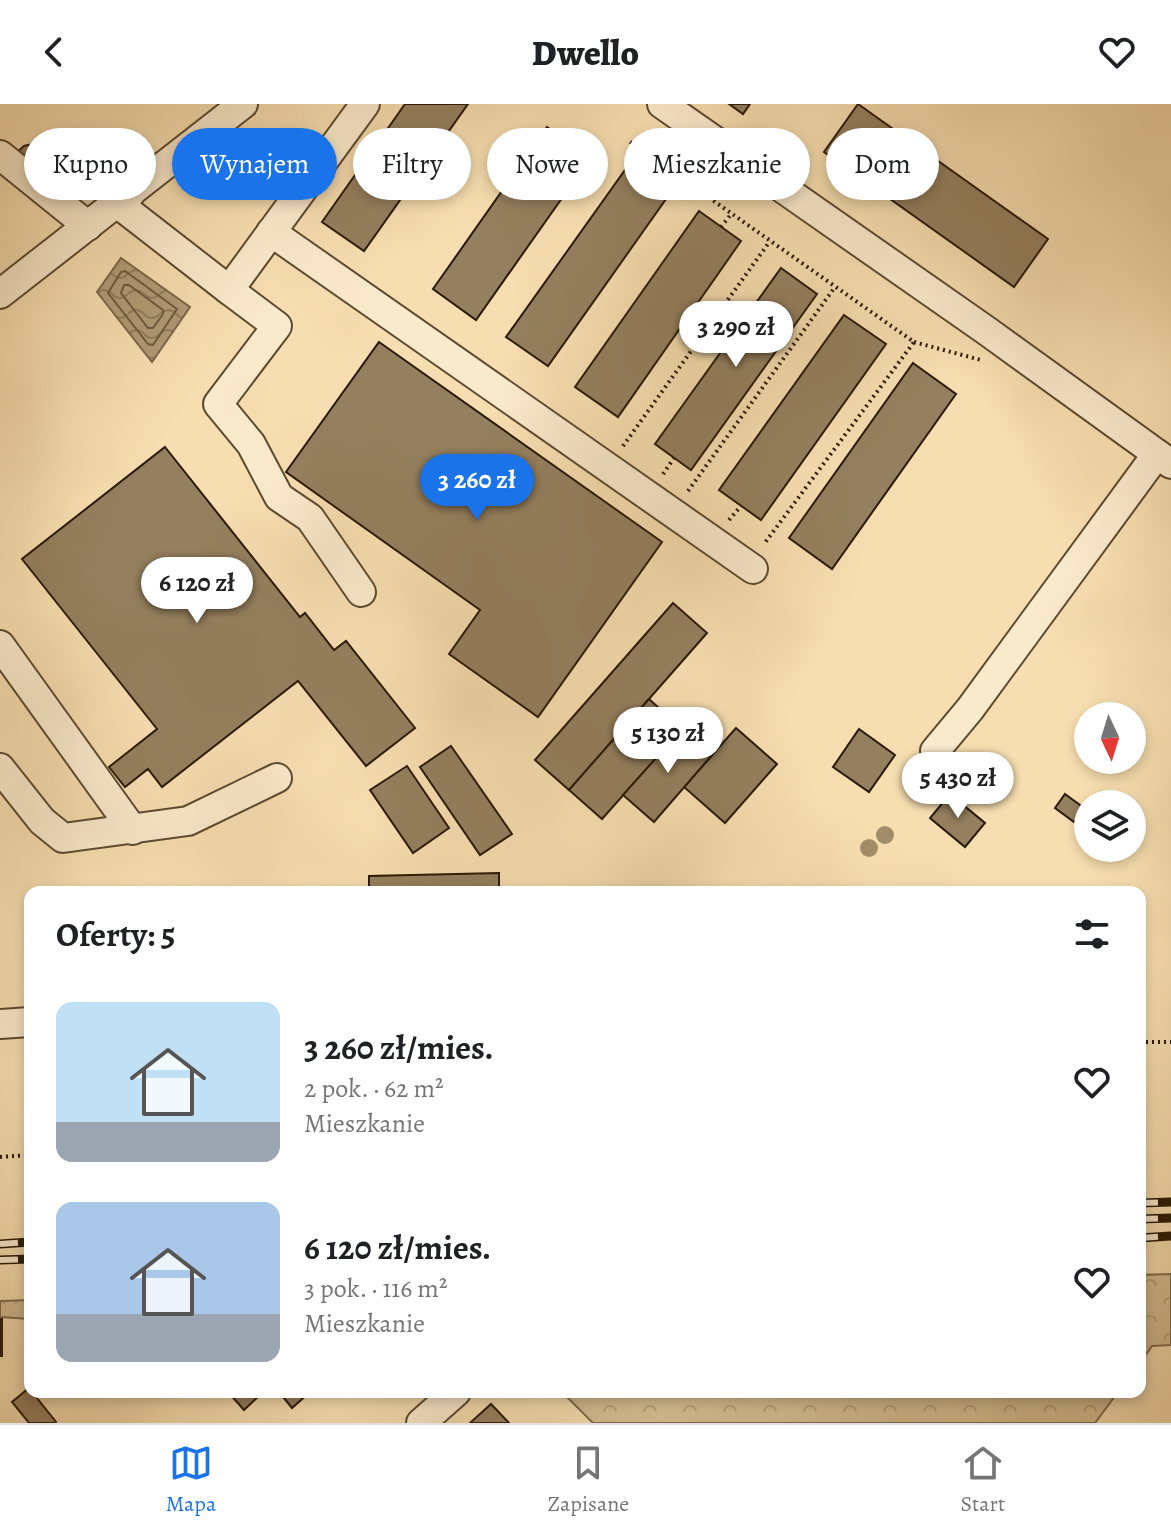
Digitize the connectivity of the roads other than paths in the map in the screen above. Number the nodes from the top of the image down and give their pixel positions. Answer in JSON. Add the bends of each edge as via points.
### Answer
{"nodes":[{"id":1,"x":243,"y":104,"type":"edge"},
{"id":2,"x":365,"y":104,"type":"edge"},
{"id":3,"x":662,"y":104,"type":"edge"},
{"id":4,"x":0,"y":155,"type":"edge"},
{"id":5,"x":156,"y":173,"type":"edge"},
{"id":6,"x":123,"y":200,"type":"edge"},
{"id":7,"x":125,"y":200,"type":"edge"},
{"id":8,"x":88,"y":226,"type":"junction"},
{"id":9,"x":271,"y":232,"type":"junction"},
{"id":10,"x":2,"y":288,"type":"edge"},
{"id":11,"x":229,"y":290,"type":"junction"},
{"id":12,"x":1164,"y":459,"type":"edge"},
{"id":13,"x":753,"y":569,"type":"dead end"},
{"id":14,"x":361,"y":592,"type":"dead end"},
{"id":15,"x":0,"y":645,"type":"edge"},
{"id":16,"x":935,"y":751,"type":"dead end"},
{"id":17,"x":0,"y":768,"type":"edge"},
{"id":18,"x":277,"y":778,"type":"dead end"},
{"id":19,"x":133,"y":830,"type":"junction"},
{"id":20,"x":24,"y":1022,"type":"edge"},
{"id":21,"x":0,"y":1024,"type":"edge"},
{"id":22,"x":449,"y":1398,"type":"edge"},
{"id":23,"x":421,"y":1423,"type":"edge"}],
"edges":[{"from":1,"to":5,"type":"street"},
{"from":2,"to":9,"type":"street"},
{"from":3,"to":12,"type":"street"},
{"from":4,"to":8,"type":"street"},
{"from":6,"to":8,"type":"street"},
{"from":7,"to":11,"type":"street"},
{"from":8,"to":10,"type":"street"},
{"from":9,"to":11,"type":"street"},
{"from":9,"to":13,"type":"street"},
{"from":11,"to":14,"type":"street","via":[[277,326],[218,404],[251,444],[279,497],[310,518]]},
{"from":12,"to":16,"type":"street"},
{"from":15,"to":19,"type":"street"},
{"from":17,"to":19,"type":"street","via":[[42,821],[63,838]]},
{"from":18,"to":19,"type":"street","via":[[188,821]]},
{"from":20,"to":21,"type":"street"},
{"from":22,"to":23,"type":"street"}]}
